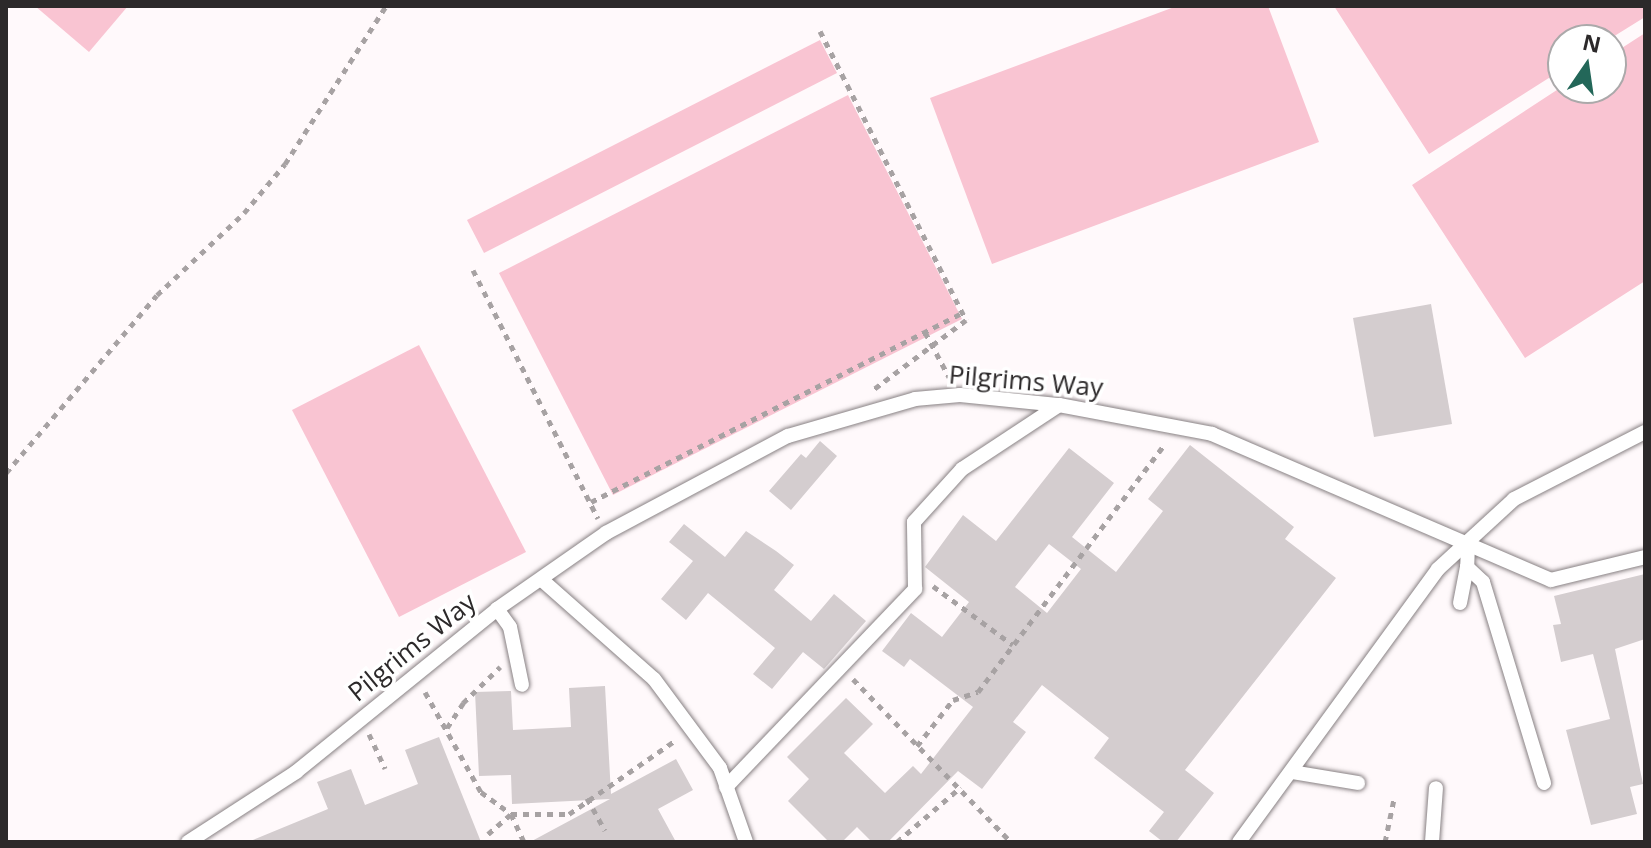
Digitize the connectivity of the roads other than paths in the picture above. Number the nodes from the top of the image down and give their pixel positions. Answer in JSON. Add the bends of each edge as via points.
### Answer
{"nodes":[{"id":1,"x":1059,"y":405,"type":"junction"},
{"id":2,"x":1645,"y":432,"type":"edge"},
{"id":3,"x":1468,"y":544,"type":"junction"},
{"id":4,"x":1645,"y":557,"type":"edge"},
{"id":5,"x":1467,"y":567,"type":"junction"},
{"id":6,"x":542,"y":580,"type":"junction"},
{"id":7,"x":1460,"y":603,"type":"dead end"},
{"id":8,"x":497,"y":609,"type":"junction"},
{"id":9,"x":522,"y":685,"type":"dead end"},
{"id":10,"x":1292,"y":772,"type":"junction"},
{"id":11,"x":1358,"y":783,"type":"dead end"},
{"id":12,"x":1544,"y":783,"type":"dead end"},
{"id":13,"x":726,"y":787,"type":"junction"},
{"id":14,"x":1436,"y":788,"type":"dead end"},
{"id":15,"x":188,"y":842,"type":"edge"},
{"id":16,"x":746,"y":842,"type":"edge"},
{"id":17,"x":1239,"y":842,"type":"edge"},
{"id":18,"x":1432,"y":842,"type":"edge"}],
"edges":[{"from":1,"to":3,"type":"lane","name":"Pilgrims Way","via":[[1212,434]]},
{"from":1,"to":6,"type":"lane","name":"Pilgrims Way","via":[[960,395],[863,411],[788,436],[606,533]]},
{"from":1,"to":13,"type":"lane","via":[[962,469],[914,522],[915,589]]},
{"from":2,"to":3,"type":"lane","via":[[1514,499]]},
{"from":3,"to":4,"type":"lane","name":"Pilgrims Way","via":[[1551,580]]},
{"from":3,"to":5,"type":"lane"},
{"from":3,"to":10,"type":"lane","via":[[1438,569]]},
{"from":5,"to":7,"type":"lane"},
{"from":5,"to":12,"type":"lane","via":[[1483,582]]},
{"from":6,"to":8,"type":"lane","name":"Pilgrims Way"},
{"from":6,"to":13,"type":"lane","via":[[654,679]]},
{"from":8,"to":9,"type":"lane","via":[[510,627]]},
{"from":8,"to":15,"type":"lane","name":"Pilgrims Way","via":[[296,772]]},
{"from":10,"to":11,"type":"lane"},
{"from":10,"to":17,"type":"lane"},
{"from":13,"to":16,"type":"lane"},
{"from":14,"to":18,"type":"lane"}]}
